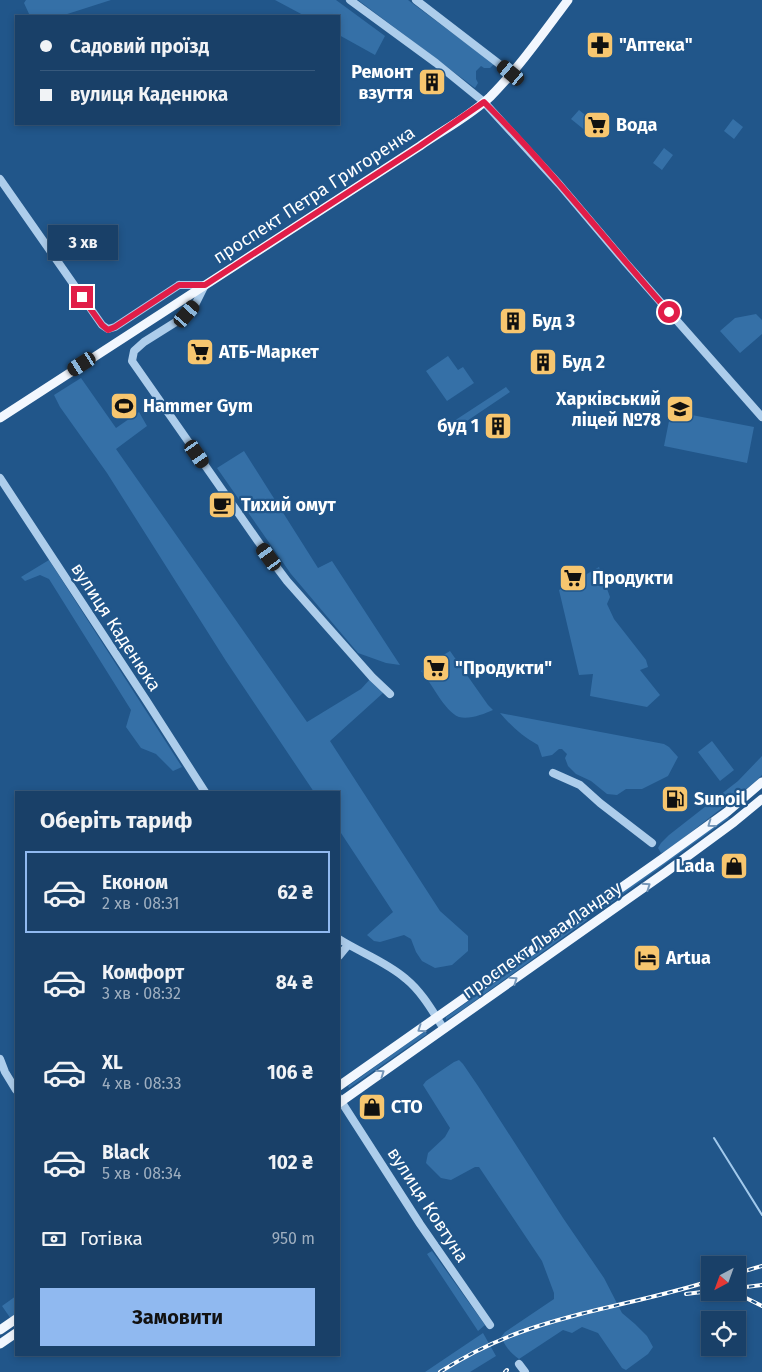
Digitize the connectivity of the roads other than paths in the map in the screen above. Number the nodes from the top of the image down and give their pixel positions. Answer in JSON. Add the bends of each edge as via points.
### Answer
{"nodes":[{"id":1,"x":350,"y":0,"type":"edge"},
{"id":2,"x":416,"y":0,"type":"edge"},
{"id":3,"x":568,"y":0,"type":"edge"},
{"id":4,"x":511,"y":73,"type":"junction"},
{"id":5,"x":484,"y":102,"type":"junction"},
{"id":6,"x":0,"y":179,"type":"edge"},
{"id":7,"x":179,"y":285,"type":"junction"},
{"id":8,"x":205,"y":285,"type":"junction"},
{"id":9,"x":190,"y":295,"type":"junction"},
{"id":10,"x":194,"y":307,"type":"junction"},
{"id":11,"x":0,"y":418,"type":"edge"},
{"id":12,"x":762,"y":418,"type":"edge"},
{"id":13,"x":0,"y":478,"type":"edge"},
{"id":14,"x":269,"y":557,"type":"dead end"},
{"id":15,"x":275,"y":565,"type":"dead end"},
{"id":16,"x":390,"y":694,"type":"dead end"},
{"id":17,"x":553,"y":772,"type":"dead end"},
{"id":18,"x":762,"y":782,"type":"edge"},
{"id":19,"x":204,"y":791,"type":"edge"},
{"id":20,"x":762,"y":799,"type":"edge"},
{"id":21,"x":652,"y":843,"type":"dead end"},
{"id":22,"x":590,"y":910,"type":"junction"},
{"id":23,"x":597,"y":920,"type":"junction"},
{"id":24,"x":340,"y":940,"type":"edge"},
{"id":25,"x":348,"y":945,"type":"junction"},
{"id":26,"x":340,"y":955,"type":"edge"},
{"id":27,"x":437,"y":1018,"type":"junction"},
{"id":28,"x":444,"y":1029,"type":"junction"},
{"id":29,"x":0,"y":1059,"type":"edge"},
{"id":30,"x":340,"y":1085,"type":"edge"},
{"id":31,"x":15,"y":1088,"type":"edge"},
{"id":32,"x":340,"y":1101,"type":"edge"},
{"id":33,"x":15,"y":1320,"type":"edge"},
{"id":34,"x":490,"y":1325,"type":"dead end"},
{"id":35,"x":0,"y":1330,"type":"edge"},
{"id":36,"x":15,"y":1334,"type":"edge"},
{"id":37,"x":0,"y":1344,"type":"edge"},
{"id":38,"x":519,"y":1364,"type":"dead end"},
{"id":39,"x":525,"y":1372,"type":"edge"}],
"edges":[{"from":1,"to":5,"type":"street"},
{"from":2,"to":4,"type":"street"},
{"from":3,"to":4,"type":"main road","name":"проспект Петра Григоренка"},
{"from":4,"to":5,"type":"main road","name":"проспект Петра Григоренка"},
{"from":5,"to":8,"type":"main road","name":"проспект Петра Григоренка"},
{"from":5,"to":12,"type":"street"},
{"from":6,"to":7,"type":"street","via":[[108,330]]},
{"from":7,"to":8,"type":"street"},
{"from":7,"to":9,"type":"street","via":[[187,288]]},
{"from":8,"to":9,"type":"main road","name":"проспект Петра Григоренка"},
{"from":8,"to":10,"type":"street"},
{"from":9,"to":10,"type":"street"},
{"from":9,"to":11,"type":"main road","name":"проспект Петра Григоренка"},
{"from":10,"to":14,"type":"street","via":[[144,342],[134,351],[132,360]]},
{"from":13,"to":19,"type":"street","name":"вулиця Каденюка"},
{"from":15,"to":16,"type":"street"},
{"from":17,"to":21,"type":"street","via":[[580,785]]},
{"from":18,"to":22,"type":"main road","name":"проспект Льва Ландау","one_way":true,"via":[[727,812]]},
{"from":23,"to":20,"type":"main road","name":"проспект Льва Ландау","one_way":true},
{"from":22,"to":23,"type":"main road"},
{"from":22,"to":27,"type":"main road","name":"проспект Льва Ландау"},
{"from":28,"to":23,"type":"main road","name":"проспект Льва Ландау","one_way":true},
{"from":24,"to":25,"type":"street"},
{"from":25,"to":26,"type":"street"},
{"from":25,"to":27,"type":"street","via":[[406,978]]},
{"from":27,"to":28,"type":"street"},
{"from":27,"to":30,"type":"main road","name":"проспект Льва Ландау","one_way":true},
{"from":32,"to":28,"type":"main road","name":"проспект Льва Ландау","one_way":true},
{"from":29,"to":31,"type":"street"},
{"from":32,"to":34,"type":"street","name":"вулиця Ковтуна"},
{"from":33,"to":35,"type":"main road"},
{"from":36,"to":37,"type":"main road"},
{"from":38,"to":39,"type":"street"}]}
